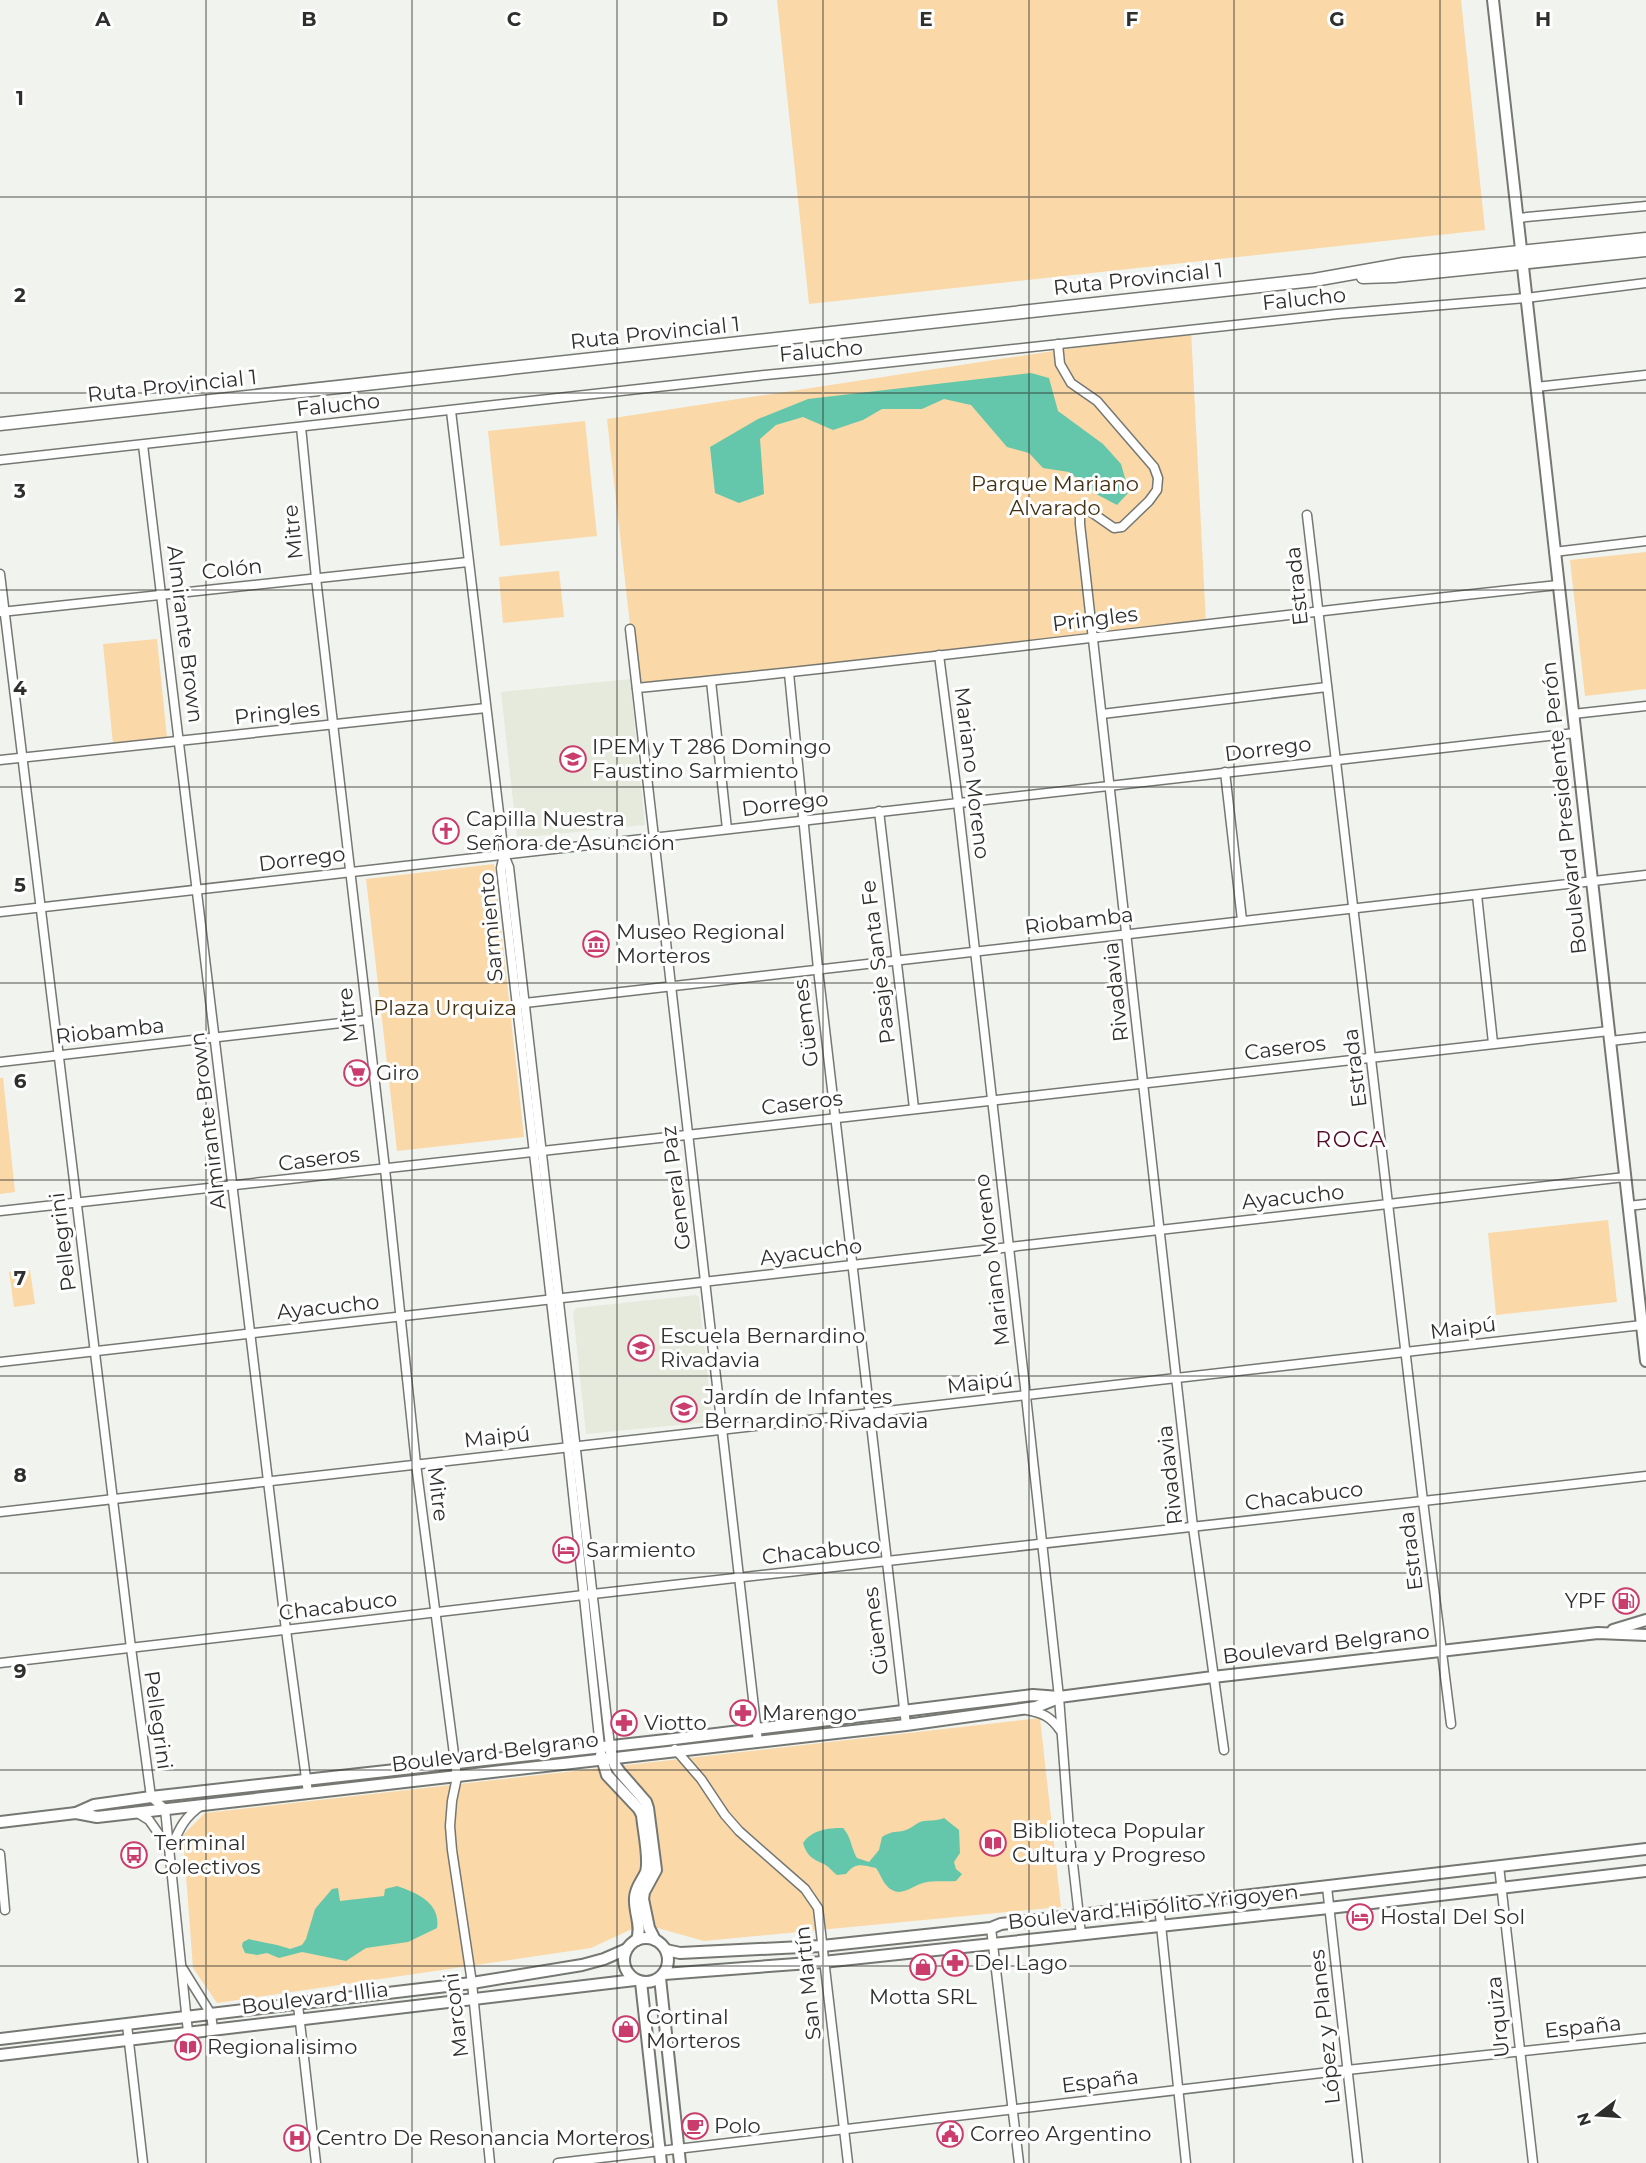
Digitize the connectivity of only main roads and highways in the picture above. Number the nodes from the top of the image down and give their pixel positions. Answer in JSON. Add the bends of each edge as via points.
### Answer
{"nodes":[{"id":1,"x":1646,"y":239,"type":"edge"},
{"id":2,"x":1646,"y":250,"type":"edge"},
{"id":3,"x":1521,"y":257,"type":"junction"},
{"id":4,"x":0,"y":424,"type":"edge"}],
"edges":[{"from":1,"to":3,"type":"main road","name":"Ruta Provincial 1"},
{"from":2,"to":3,"type":"main road","name":"Ruta Provincial 1"},
{"from":3,"to":4,"type":"main road","name":"Ruta Provincial 1","via":[[1404,264],[1314,280]]}]}
